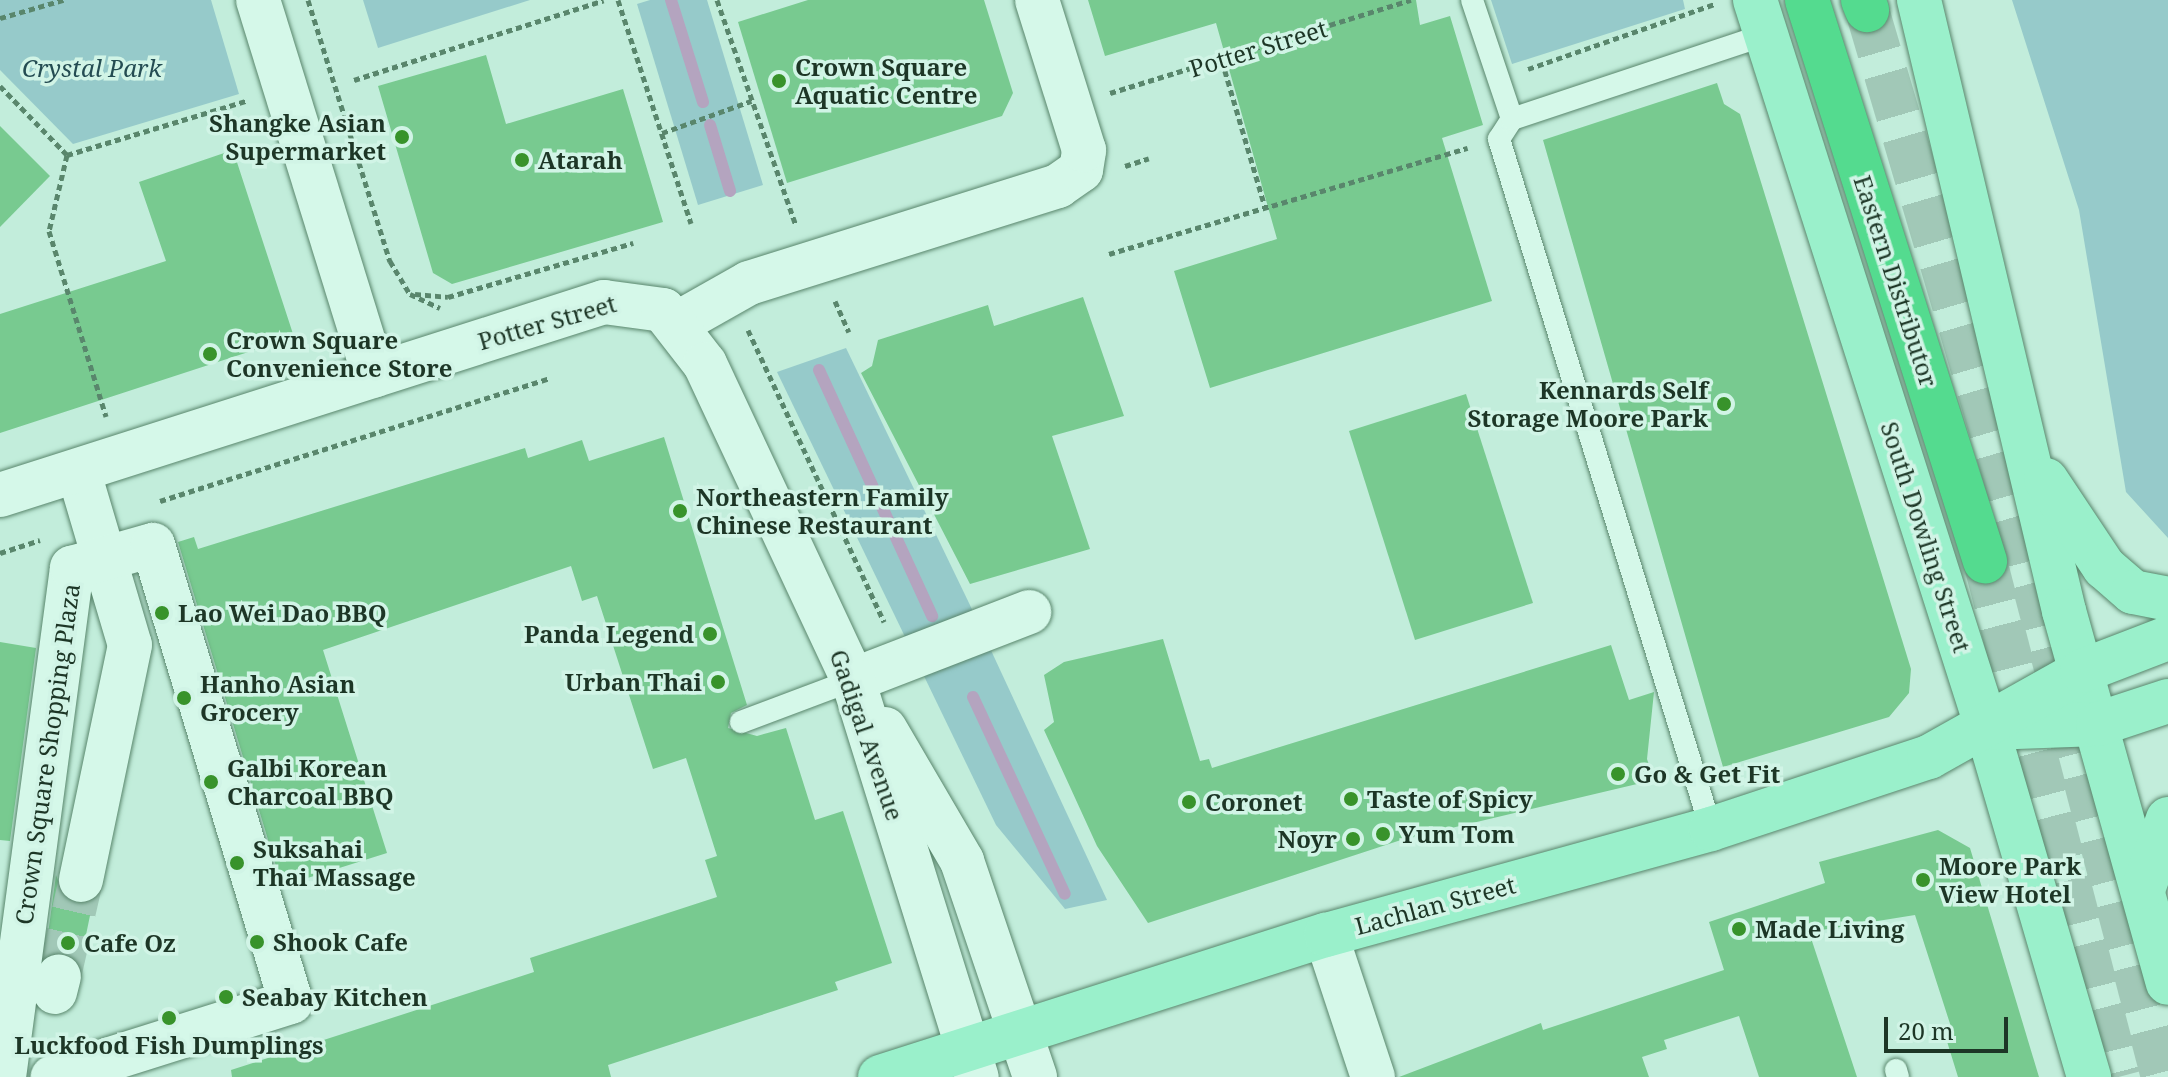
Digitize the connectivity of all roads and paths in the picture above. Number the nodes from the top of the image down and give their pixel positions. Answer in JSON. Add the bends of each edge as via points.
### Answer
{"nodes":[{"id":1,"x":63,"y":0,"type":"edge"},
{"id":2,"x":258,"y":0,"type":"edge"},
{"id":3,"x":308,"y":0,"type":"edge"},
{"id":4,"x":604,"y":0,"type":"edge"},
{"id":5,"x":618,"y":0,"type":"edge"},
{"id":6,"x":717,"y":0,"type":"edge"},
{"id":7,"x":1037,"y":0,"type":"edge"},
{"id":8,"x":1411,"y":0,"type":"edge"},
{"id":9,"x":1472,"y":0,"type":"edge"},
{"id":10,"x":1807,"y":0,"type":"edge"},
{"id":11,"x":1919,"y":0,"type":"edge"},
{"id":12,"x":1747,"y":12,"type":"edge"},
{"id":13,"x":0,"y":18,"type":"edge"},
{"id":14,"x":1222,"y":61,"type":"junction"},
{"id":15,"x":1522,"y":71,"type":"dead end"},
{"id":16,"x":354,"y":80,"type":"dead end"},
{"id":17,"x":0,"y":86,"type":"edge"},
{"id":18,"x":1105,"y":94,"type":"dead end"},
{"id":19,"x":251,"y":100,"type":"dead end"},
{"id":20,"x":752,"y":101,"type":"junction"},
{"id":21,"x":1506,"y":129,"type":"junction"},
{"id":22,"x":662,"y":133,"type":"junction"},
{"id":23,"x":67,"y":155,"type":"junction"},
{"id":24,"x":1149,"y":158,"type":"dead end"},
{"id":25,"x":1124,"y":166,"type":"dead end"},
{"id":26,"x":1265,"y":207,"type":"junction"},
{"id":27,"x":691,"y":223,"type":"dead end"},
{"id":28,"x":633,"y":243,"type":"dead end"},
{"id":29,"x":1109,"y":254,"type":"dead end"},
{"id":30,"x":816,"y":261,"type":"junction"},
{"id":31,"x":678,"y":323,"type":"junction"},
{"id":32,"x":374,"y":375,"type":"junction"},
{"id":33,"x":548,"y":379,"type":"dead end"},
{"id":34,"x":107,"y":421,"type":"dead end"},
{"id":35,"x":2032,"y":458,"type":"junction"},
{"id":36,"x":79,"y":473,"type":"junction"},
{"id":37,"x":0,"y":495,"type":"edge"},
{"id":38,"x":99,"y":541,"type":"junction"},
{"id":39,"x":0,"y":553,"type":"edge"},
{"id":40,"x":1985,"y":561,"type":"tunnel mouth"},
{"id":41,"x":2168,"y":599,"type":"edge"},
{"id":42,"x":1029,"y":612,"type":"dead end"},
{"id":43,"x":2168,"y":638,"type":"edge"},
{"id":44,"x":2082,"y":671,"type":"junction"},
{"id":45,"x":853,"y":680,"type":"junction"},
{"id":46,"x":2168,"y":701,"type":"edge"},
{"id":47,"x":741,"y":722,"type":"dead end"},
{"id":48,"x":2098,"y":724,"type":"junction"},
{"id":49,"x":1987,"y":728,"type":"junction"},
{"id":50,"x":2168,"y":819,"type":"edge"},
{"id":51,"x":1711,"y":829,"type":"junction"},
{"id":52,"x":81,"y":880,"type":"tunnel mouth"},
{"id":53,"x":2144,"y":887,"type":"junction"},
{"id":54,"x":1326,"y":935,"type":"junction"},
{"id":55,"x":2168,"y":983,"type":"edge"},
{"id":56,"x":1019,"y":1033,"type":"junction"},
{"id":57,"x":973,"y":1063,"type":"edge"},
{"id":58,"x":4,"y":1077,"type":"edge"},
{"id":59,"x":53,"y":1077,"type":"edge"},
{"id":60,"x":880,"y":1077,"type":"edge"},
{"id":61,"x":1035,"y":1077,"type":"edge"},
{"id":62,"x":1373,"y":1077,"type":"edge"},
{"id":63,"x":2089,"y":1077,"type":"edge"}],
"edges":[{"from":1,"to":13,"type":"path"},
{"from":2,"to":32,"type":"street"},
{"from":3,"to":28,"type":"path","via":[[390,261],[410,294],[448,297]]},
{"from":4,"to":16,"type":"path"},
{"from":5,"to":22,"type":"path"},
{"from":6,"to":20,"type":"path"},
{"from":7,"to":30,"type":"street","via":[[1084,150],[1081,170],[1058,186]]},
{"from":8,"to":14,"type":"path","name":"Potter Street"},
{"from":9,"to":21,"type":"lane"},
{"from":10,"to":40,"type":"highway","name":"Eastern Distributor"},
{"from":11,"to":35,"type":"main road"},
{"from":12,"to":15,"type":"path"},
{"from":12,"to":21,"type":"lane"},
{"from":12,"to":49,"type":"main road","name":"South Dowling Street"},
{"from":14,"to":18,"type":"path","name":"Potter Street"},
{"from":14,"to":26,"type":"path"},
{"from":17,"to":23,"type":"path"},
{"from":19,"to":23,"type":"path"},
{"from":20,"to":22,"type":"path"},
{"from":20,"to":30,"type":"path","via":[[781,199]]},
{"from":21,"to":26,"type":"path"},
{"from":21,"to":51,"type":"lane"},
{"from":22,"to":27,"type":"path"},
{"from":23,"to":34,"type":"path","via":[[49,231]]},
{"from":24,"to":25,"type":"path"},
{"from":26,"to":29,"type":"path"},
{"from":30,"to":31,"type":"street","via":[[749,283]]},
{"from":31,"to":32,"type":"street","name":"Potter Street","via":[[644,302],[604,302]]},
{"from":31,"to":45,"type":"street","name":"Gadigal Avenue","via":[[705,364]]},
{"from":32,"to":36,"type":"street","name":"Potter Street"},
{"from":33,"to":38,"type":"path"},
{"from":35,"to":41,"type":"main road","via":[[2104,567],[2133,592]]},
{"from":35,"to":44,"type":"main road"},
{"from":36,"to":37,"type":"street","name":"Potter Street"},
{"from":36,"to":38,"type":"street"},
{"from":38,"to":39,"type":"path"},
{"from":38,"to":52,"type":"street","via":[[130,645]]},
{"from":38,"to":58,"type":"street","name":"Crown Square Shopping Plaza","via":[[72,568]]},
{"from":38,"to":59,"type":"street","name":"Crown Square Shopping Plaza","via":[[153,545],[291,1002]]},
{"from":42,"to":45,"type":"street"},
{"from":43,"to":44,"type":"main road","name":"Lachlan Street"},
{"from":44,"to":48,"type":"main road"},
{"from":44,"to":49,"type":"main road","name":"Lachlan Street"},
{"from":45,"to":47,"type":"lane"},
{"from":45,"to":56,"type":"street","name":"Gadigal Avenue","via":[[962,861]]},
{"from":45,"to":57,"type":"street","name":"Gadigal Avenue"},
{"from":46,"to":48,"type":"main road"},
{"from":48,"to":49,"type":"main road"},
{"from":48,"to":53,"type":"main road"},
{"from":49,"to":51,"type":"main road","name":"Lachlan Street","via":[[1948,751]]},
{"from":49,"to":63,"type":"main road","name":"South Dowling Street"},
{"from":50,"to":53,"type":"main road"},
{"from":51,"to":54,"type":"main road","name":"Lachlan Street"},
{"from":53,"to":55,"type":"main road"},
{"from":54,"to":56,"type":"main road","name":"Lachlan Street"},
{"from":54,"to":62,"type":"street"},
{"from":56,"to":57,"type":"main road","name":"Lachlan Street"},
{"from":56,"to":61,"type":"street"},
{"from":57,"to":60,"type":"main road","name":"Lachlan Street"}]}
